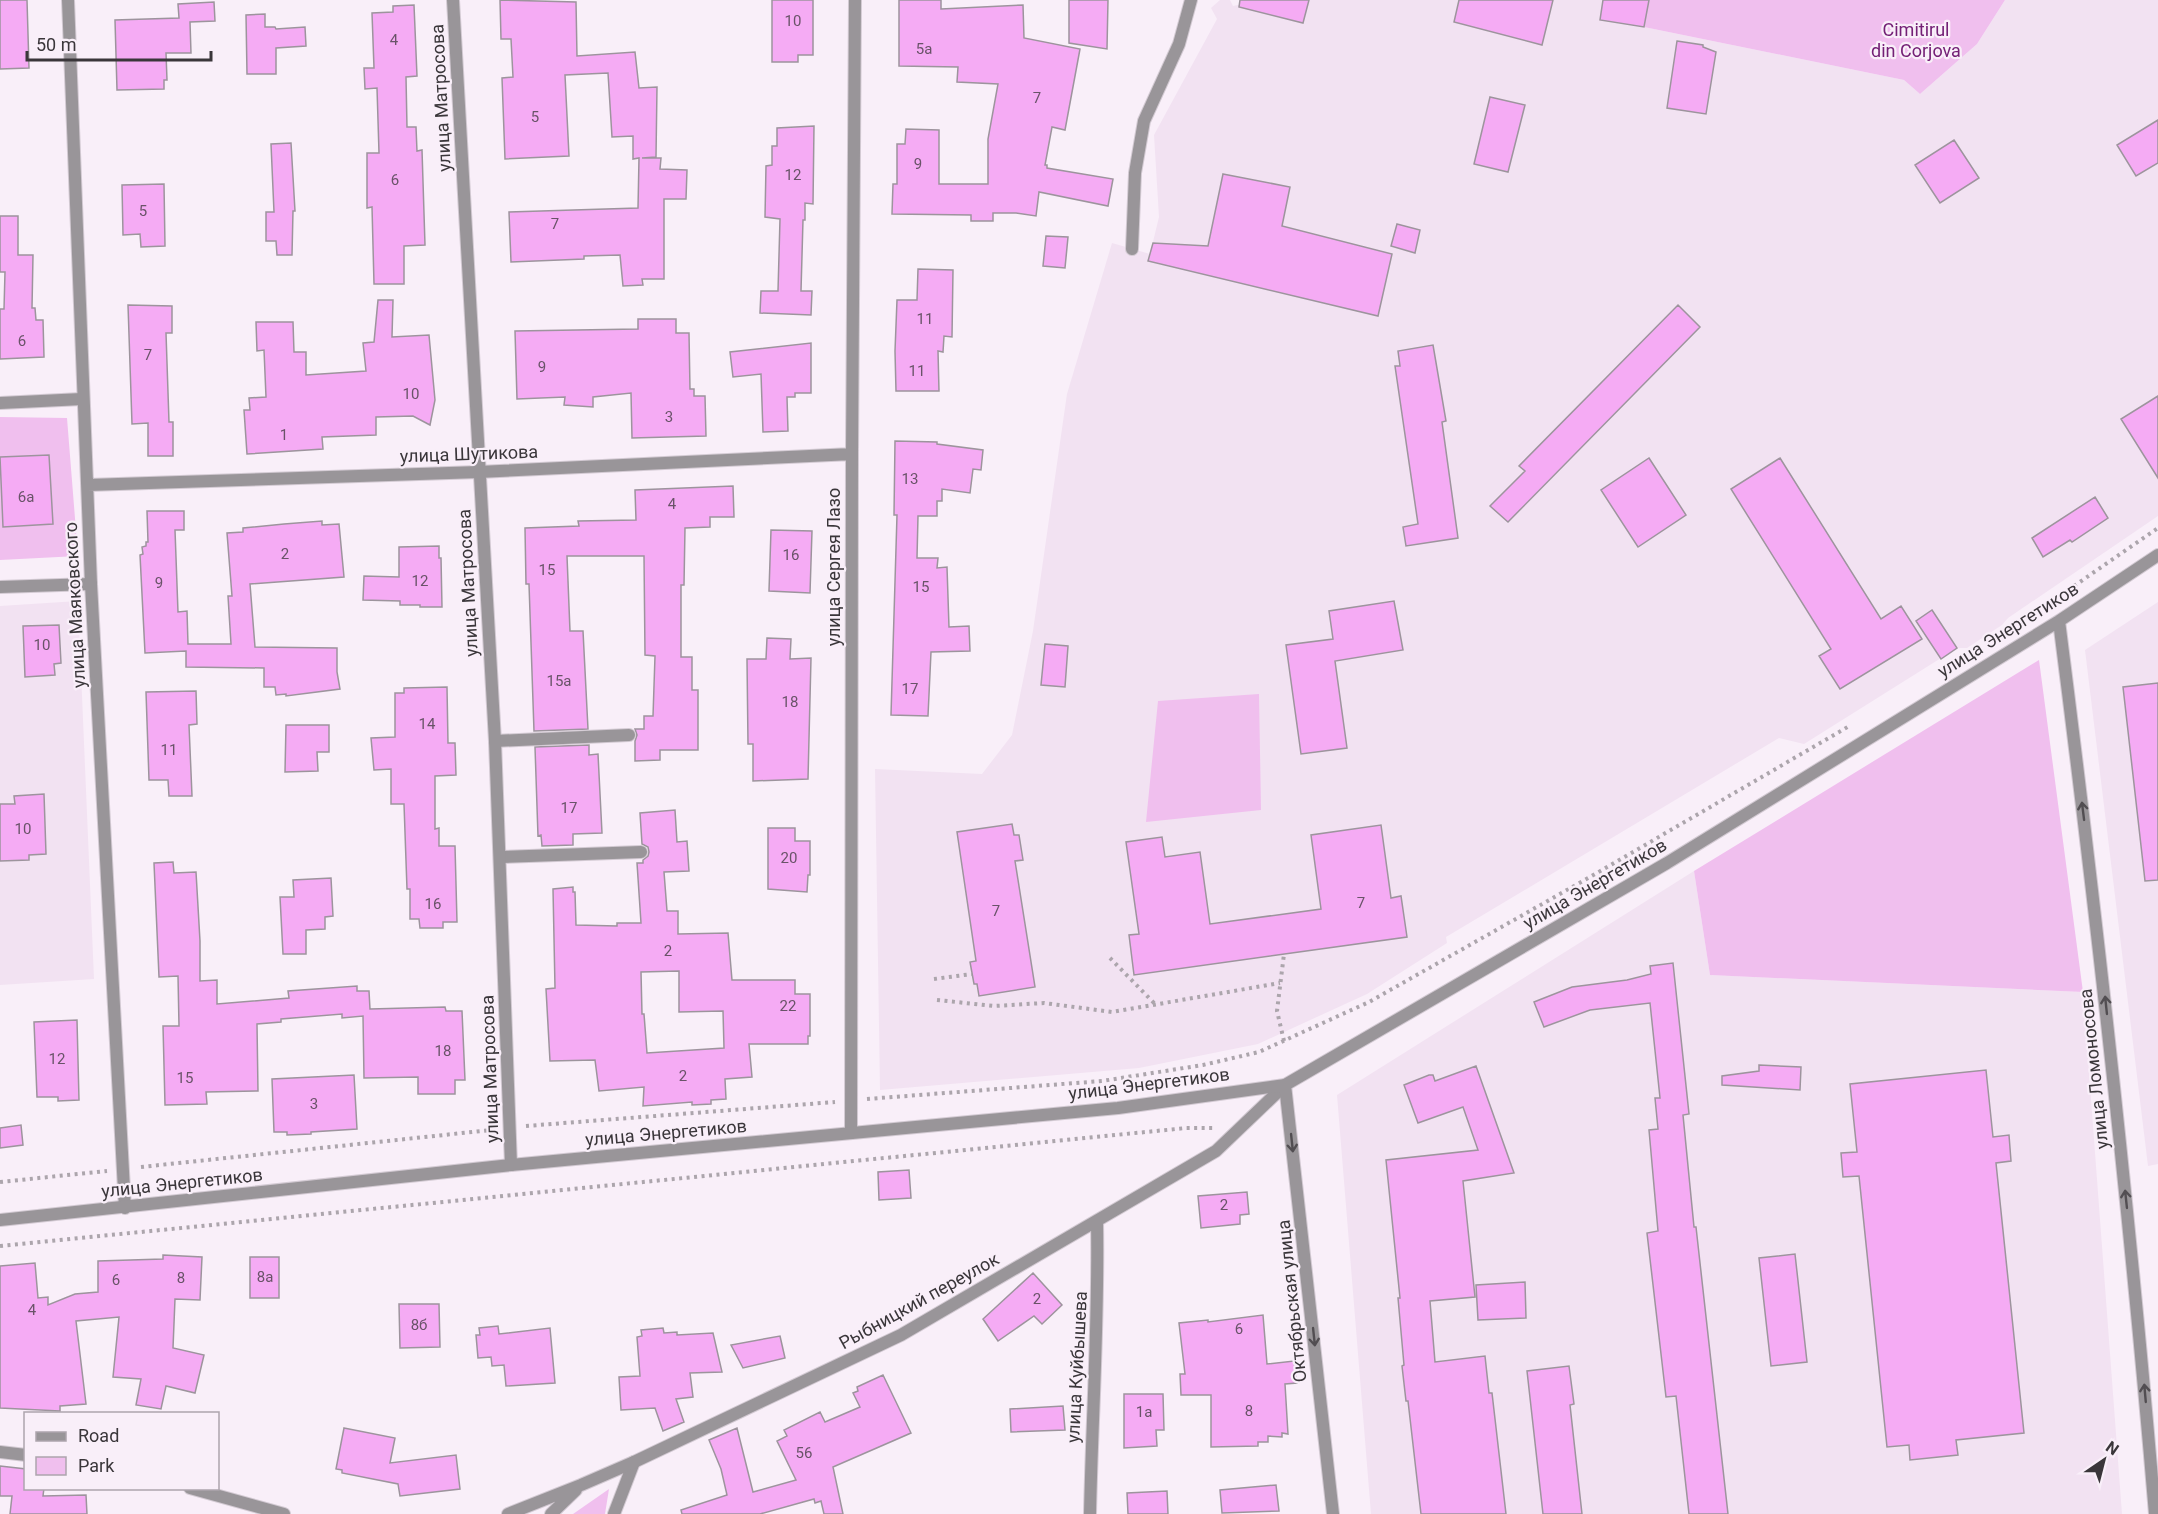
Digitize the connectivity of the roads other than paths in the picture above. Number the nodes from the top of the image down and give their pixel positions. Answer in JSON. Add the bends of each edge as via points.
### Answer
{"nodes":[{"id":1,"x":68,"y":0,"type":"edge"},
{"id":2,"x":453,"y":0,"type":"edge"},
{"id":3,"x":855,"y":0,"type":"edge"},
{"id":4,"x":1191,"y":0,"type":"edge"},
{"id":5,"x":1132,"y":249,"type":"dead end"},
{"id":6,"x":82,"y":399,"type":"junction"},
{"id":7,"x":0,"y":403,"type":"edge"},
{"id":8,"x":852,"y":454,"type":"junction"},
{"id":9,"x":479,"y":472,"type":"junction"},
{"id":10,"x":88,"y":485,"type":"junction"},
{"id":11,"x":2158,"y":555,"type":"edge"},
{"id":12,"x":91,"y":584,"type":"junction"},
{"id":13,"x":0,"y":587,"type":"edge"},
{"id":14,"x":2060,"y":621,"type":"junction"},
{"id":15,"x":629,"y":735,"type":"dead end"},
{"id":16,"x":495,"y":741,"type":"junction"},
{"id":17,"x":641,"y":852,"type":"dead end"},
{"id":18,"x":500,"y":857,"type":"junction"},
{"id":19,"x":1286,"y":1085,"type":"junction"},
{"id":20,"x":851,"y":1133,"type":"junction"},
{"id":21,"x":511,"y":1165,"type":"junction"},
{"id":22,"x":125,"y":1208,"type":"junction"},
{"id":23,"x":0,"y":1220,"type":"edge"},
{"id":24,"x":1097,"y":1221,"type":"junction"},
{"id":25,"x":0,"y":1452,"type":"edge"},
{"id":26,"x":24,"y":1455,"type":"edge"},
{"id":27,"x":634,"y":1462,"type":"junction"},
{"id":28,"x":581,"y":1485,"type":"junction"},
{"id":29,"x":197,"y":1490,"type":"edge"},
{"id":30,"x":284,"y":1514,"type":"edge"},
{"id":31,"x":508,"y":1514,"type":"edge"},
{"id":32,"x":551,"y":1514,"type":"edge"},
{"id":33,"x":614,"y":1514,"type":"edge"},
{"id":34,"x":1090,"y":1514,"type":"edge"},
{"id":35,"x":1333,"y":1514,"type":"edge"},
{"id":36,"x":2156,"y":1514,"type":"edge"}],
"edges":[{"from":1,"to":6,"type":"street","name":"улица Маяковского"},
{"from":2,"to":9,"type":"street","name":"улица Матросова"},
{"from":3,"to":8,"type":"street","name":"улица Сергея Лазо"},
{"from":4,"to":5,"type":"street","via":[[1179,44],[1144,121],[1134,173]]},
{"from":6,"to":7,"type":"street"},
{"from":6,"to":10,"type":"street","name":"улица Маяковского"},
{"from":8,"to":9,"type":"street","name":"улица Шутикова"},
{"from":8,"to":20,"type":"street","name":"улица Сергея Лазо"},
{"from":9,"to":10,"type":"street","name":"улица Шутикова"},
{"from":9,"to":16,"type":"street","name":"улица Матросова"},
{"from":10,"to":12,"type":"street","name":"улица Маяковского"},
{"from":11,"to":14,"type":"street","name":"улица Энергетиков"},
{"from":12,"to":13,"type":"street"},
{"from":12,"to":22,"type":"street","name":"улица Маяковского"},
{"from":14,"to":19,"type":"street","name":"улица Энергетиков","via":[[1667,863]]},
{"from":36,"to":14,"type":"street","name":"улица Ломоносова","one_way":true,"via":[[2097,920]]},
{"from":15,"to":16,"type":"street"},
{"from":16,"to":18,"type":"street","name":"улица Матросова"},
{"from":17,"to":18,"type":"street"},
{"from":18,"to":21,"type":"street","name":"улица Матросова"},
{"from":19,"to":20,"type":"street","name":"улица Энергетиков","via":[[1118,1108]]},
{"from":19,"to":24,"type":"street","name":"Рыбницкий переулок","via":[[1216,1151]]},
{"from":19,"to":35,"type":"street","name":"Октябрьская улица","one_way":true},
{"from":20,"to":21,"type":"street","name":"улица Энергетиков"},
{"from":21,"to":22,"type":"street","name":"улица Энергетиков"},
{"from":22,"to":23,"type":"street","name":"улица Энергетиков"},
{"from":24,"to":27,"type":"street","name":"Рыбницкий переулок","via":[[901,1335]]},
{"from":24,"to":34,"type":"street","name":"улица Куйбышева","via":[[1099,1288]]},
{"from":25,"to":26,"type":"street"},
{"from":27,"to":28,"type":"street","name":"Рыбницкий переулок"},
{"from":27,"to":33,"type":"street"},
{"from":28,"to":31,"type":"street","name":"Рыбницкий переулок"},
{"from":28,"to":32,"type":"street"},
{"from":29,"to":30,"type":"street"}]}
